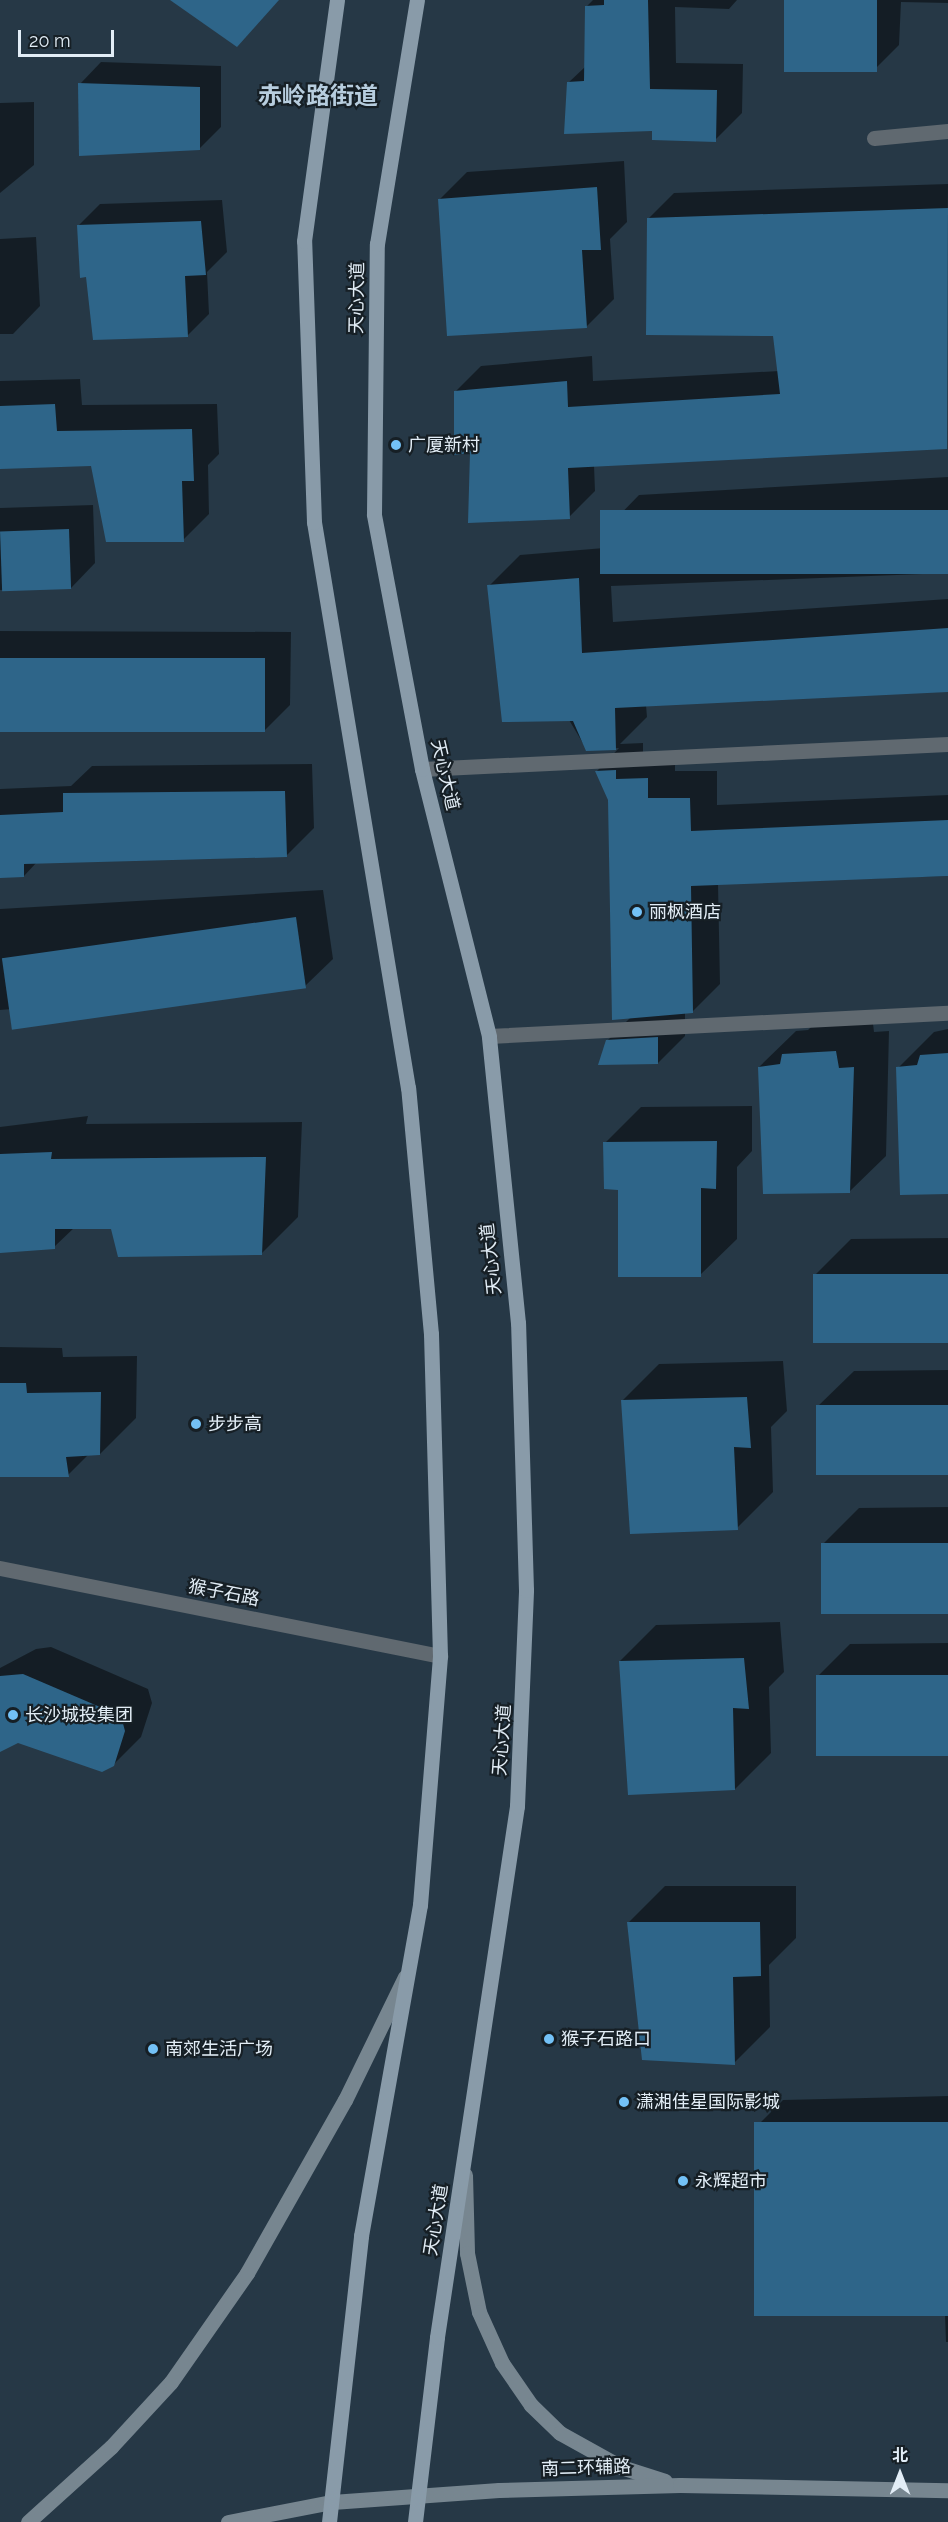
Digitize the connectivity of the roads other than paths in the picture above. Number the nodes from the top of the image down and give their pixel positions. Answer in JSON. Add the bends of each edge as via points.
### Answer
{"nodes":[{"id":1,"x":337,"y":0,"type":"edge"},
{"id":2,"x":417,"y":0,"type":"edge"},
{"id":3,"x":948,"y":131,"type":"edge"},
{"id":4,"x":874,"y":138,"type":"dead end"},
{"id":5,"x":948,"y":744,"type":"edge"},
{"id":6,"x":422,"y":769,"type":"junction"},
{"id":7,"x":948,"y":1013,"type":"edge"},
{"id":8,"x":489,"y":1036,"type":"junction"},
{"id":9,"x":0,"y":1568,"type":"edge"},
{"id":10,"x":440,"y":1656,"type":"junction"},
{"id":11,"x":406,"y":1974,"type":"junction"},
{"id":12,"x":465,"y":2161,"type":"junction"},
{"id":13,"x":680,"y":2485,"type":"junction"},
{"id":14,"x":948,"y":2490,"type":"edge"},
{"id":15,"x":418,"y":2494,"type":"junction"},
{"id":16,"x":332,"y":2502,"type":"junction"},
{"id":17,"x":28,"y":2522,"type":"edge"},
{"id":18,"x":228,"y":2522,"type":"edge"},
{"id":19,"x":329,"y":2522,"type":"edge"},
{"id":20,"x":415,"y":2522,"type":"edge"}],
"edges":[{"from":1,"to":10,"type":"main road","via":[[304,241],[314,522],[408,1088],[431,1334]]},
{"from":2,"to":6,"type":"main road","name":"天心大道","via":[[377,244],[374,514]]},
{"from":3,"to":4,"type":"street"},
{"from":5,"to":6,"type":"street"},
{"from":6,"to":8,"type":"main road","name":"天心大道"},
{"from":7,"to":8,"type":"street"},
{"from":8,"to":12,"type":"main road","name":"天心大道","via":[[523,1395],[525,1691],[504,1911]]},
{"from":9,"to":10,"type":"street","name":"猴子石路"},
{"from":10,"to":11,"type":"main road","via":[[420,1905]]},
{"from":11,"to":16,"type":"main road","via":[[362,2236]]},
{"from":11,"to":17,"type":"main road","via":[[345,2100],[247,2273],[171,2382],[111,2447]]},
{"from":12,"to":13,"type":"main road","via":[[467,2253],[479,2312],[502,2363],[531,2405],[560,2433],[621,2467]]},
{"from":12,"to":15,"type":"main road","name":"天心大道"},
{"from":13,"to":14,"type":"main road","name":"南二环辅路"},
{"from":13,"to":15,"type":"main road","name":"南二环辅路"},
{"from":15,"to":16,"type":"main road","name":"南二环辅路"},
{"from":15,"to":20,"type":"main road","name":"天心大道"},
{"from":16,"to":18,"type":"main road","name":"南二环辅路"},
{"from":16,"to":19,"type":"main road"}]}
